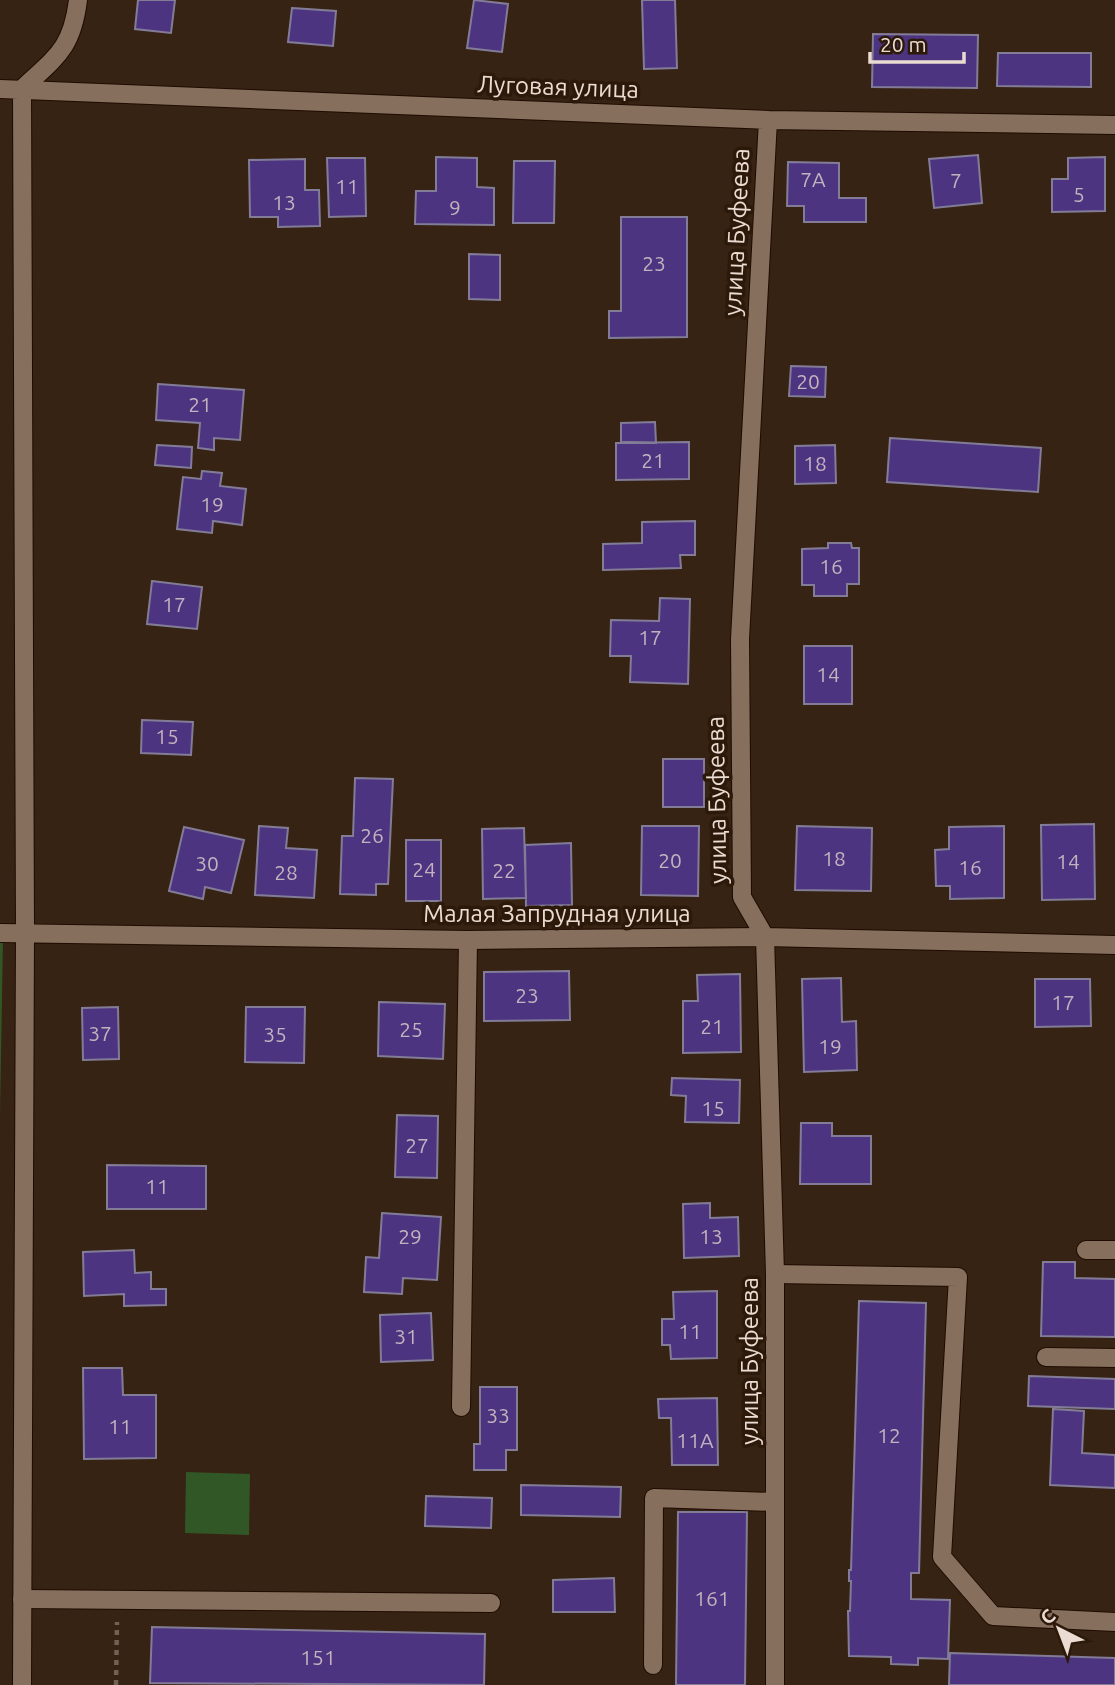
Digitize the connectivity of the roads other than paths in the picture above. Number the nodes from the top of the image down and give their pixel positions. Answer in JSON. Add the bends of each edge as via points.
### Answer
{"nodes":[{"id":1,"x":78,"y":0,"type":"edge"},
{"id":2,"x":0,"y":89,"type":"edge"},
{"id":3,"x":22,"y":89,"type":"junction"},
{"id":4,"x":768,"y":120,"type":"junction"},
{"id":5,"x":1115,"y":125,"type":"edge"},
{"id":6,"x":0,"y":933,"type":"edge"},
{"id":7,"x":24,"y":934,"type":"junction"},
{"id":8,"x":765,"y":937,"type":"junction"},
{"id":9,"x":468,"y":940,"type":"junction"},
{"id":10,"x":1115,"y":945,"type":"edge"},
{"id":11,"x":1086,"y":1250,"type":"dead end"},
{"id":12,"x":1115,"y":1250,"type":"edge"},
{"id":13,"x":775,"y":1274,"type":"junction"},
{"id":14,"x":1046,"y":1357,"type":"dead end"},
{"id":15,"x":1115,"y":1358,"type":"edge"},
{"id":16,"x":461,"y":1406,"type":"dead end"},
{"id":17,"x":774,"y":1502,"type":"junction"},
{"id":18,"x":22,"y":1599,"type":"junction"},
{"id":19,"x":491,"y":1603,"type":"dead end"},
{"id":20,"x":1115,"y":1622,"type":"edge"},
{"id":21,"x":653,"y":1665,"type":"dead end"},
{"id":22,"x":22,"y":1685,"type":"edge"},
{"id":23,"x":775,"y":1685,"type":"edge"}],
"edges":[{"from":1,"to":3,"type":"street","via":[[65,48]]},
{"from":2,"to":3,"type":"street","name":"Луговая улица"},
{"from":3,"to":4,"type":"street","name":"Луговая улица"},
{"from":3,"to":7,"type":"street"},
{"from":4,"to":5,"type":"street","name":"Луговая улица"},
{"from":4,"to":8,"type":"street","name":"улица Буфеева","via":[[740,639],[743,897]]},
{"from":6,"to":7,"type":"street","name":"Малая Запрудная улица"},
{"from":7,"to":9,"type":"street","name":"Малая Запрудная улица"},
{"from":7,"to":18,"type":"street"},
{"from":8,"to":9,"type":"street","name":"Малая Запрудная улица"},
{"from":8,"to":10,"type":"street","name":"Малая Запрудная улица"},
{"from":8,"to":13,"type":"street","name":"улица Буфеева"},
{"from":9,"to":16,"type":"street"},
{"from":11,"to":12,"type":"street"},
{"from":13,"to":17,"type":"street","name":"улица Буфеева"},
{"from":13,"to":20,"type":"street","via":[[958,1277],[942,1557],[993,1616]]},
{"from":14,"to":15,"type":"street"},
{"from":17,"to":21,"type":"street","via":[[654,1498]]},
{"from":17,"to":23,"type":"street","name":"улица Буфеева"},
{"from":18,"to":19,"type":"street"},
{"from":18,"to":22,"type":"street"}]}
